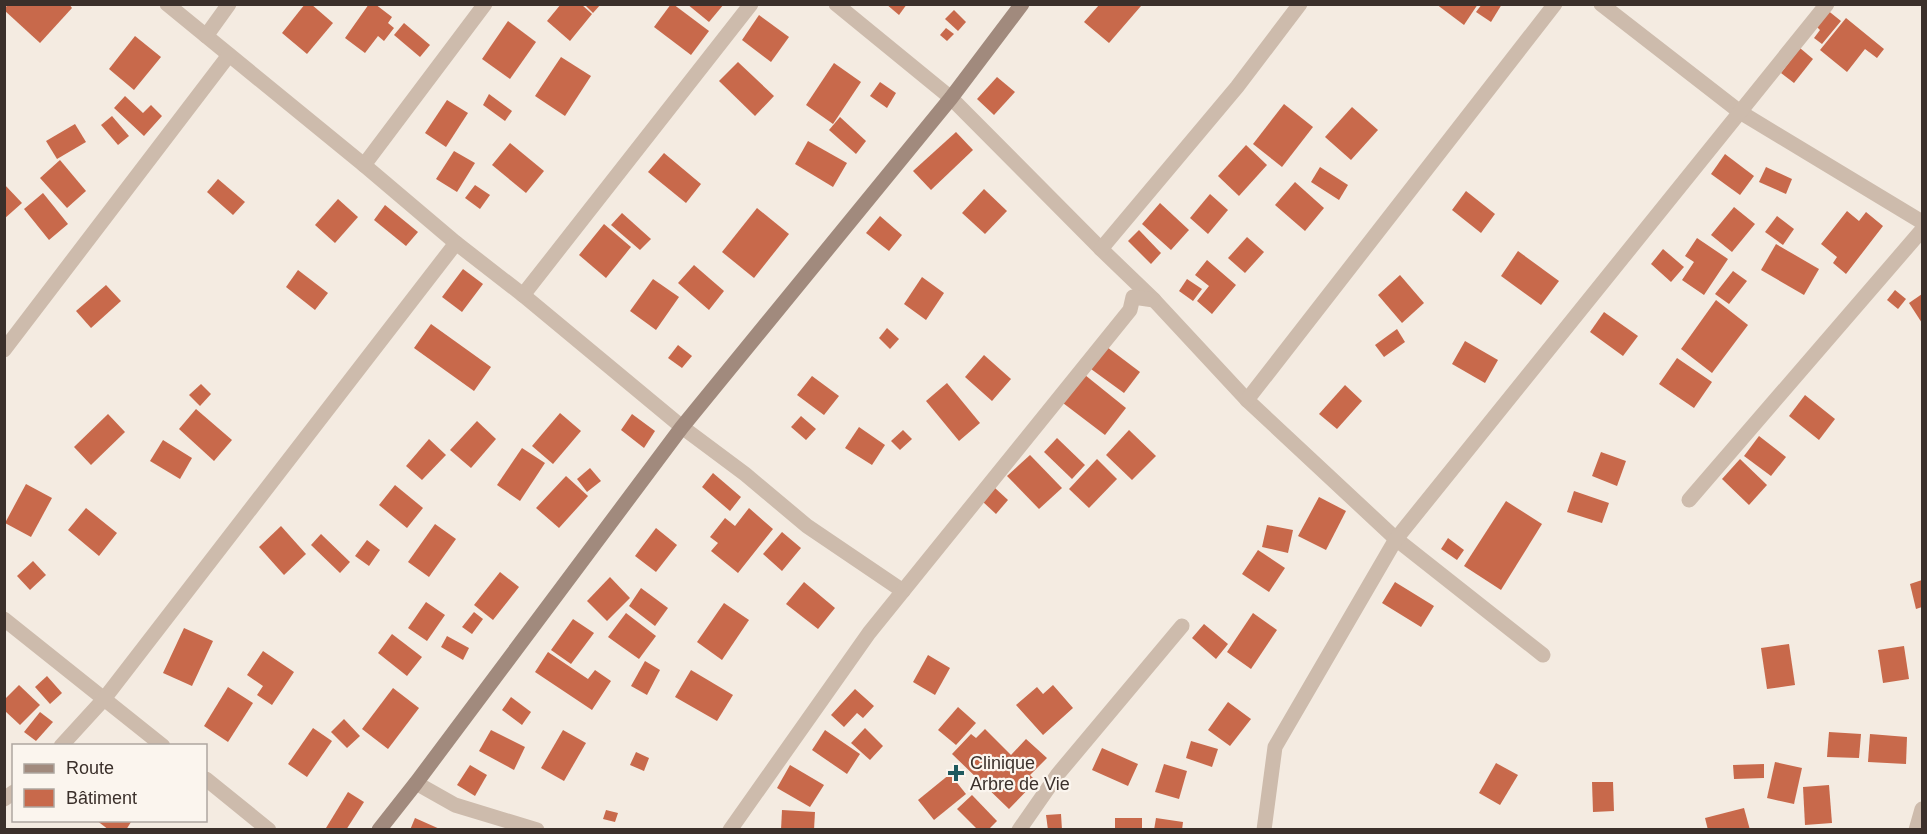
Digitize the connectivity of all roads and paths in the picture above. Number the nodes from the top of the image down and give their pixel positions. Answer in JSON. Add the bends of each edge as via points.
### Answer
{"nodes":[{"id":1,"x":167,"y":4,"type":"edge"},
{"id":2,"x":229,"y":4,"type":"edge"},
{"id":3,"x":485,"y":4,"type":"edge"},
{"id":4,"x":751,"y":4,"type":"edge"},
{"id":5,"x":836,"y":4,"type":"edge"},
{"id":6,"x":1022,"y":4,"type":"edge"},
{"id":7,"x":1300,"y":4,"type":"edge"},
{"id":8,"x":1555,"y":4,"type":"edge"},
{"id":9,"x":1601,"y":4,"type":"edge"},
{"id":10,"x":1827,"y":4,"type":"edge"},
{"id":11,"x":206,"y":36,"type":"junction"},
{"id":12,"x":229,"y":55,"type":"junction"},
{"id":13,"x":951,"y":98,"type":"junction"},
{"id":14,"x":1740,"y":112,"type":"junction"},
{"id":15,"x":364,"y":165,"type":"junction"},
{"id":16,"x":1923,"y":222,"type":"edge"},
{"id":17,"x":1923,"y":230,"type":"edge"},
{"id":18,"x":456,"y":243,"type":"junction"},
{"id":19,"x":1101,"y":249,"type":"junction"},
{"id":20,"x":523,"y":295,"type":"junction"},
{"id":21,"x":1154,"y":300,"type":"junction"},
{"id":22,"x":4,"y":350,"type":"edge"},
{"id":23,"x":1247,"y":400,"type":"junction"},
{"id":24,"x":682,"y":427,"type":"junction"},
{"id":25,"x":1689,"y":501,"type":"dead end"},
{"id":26,"x":1396,"y":539,"type":"junction"},
{"id":27,"x":903,"y":591,"type":"junction"},
{"id":28,"x":4,"y":620,"type":"edge"},
{"id":29,"x":1182,"y":626,"type":"dead end"},
{"id":30,"x":1543,"y":655,"type":"dead end"},
{"id":31,"x":104,"y":699,"type":"junction"},
{"id":32,"x":63,"y":744,"type":"edge"},
{"id":33,"x":160,"y":744,"type":"edge"},
{"id":34,"x":207,"y":780,"type":"edge"},
{"id":35,"x":416,"y":783,"type":"junction"},
{"id":36,"x":1923,"y":809,"type":"edge"},
{"id":37,"x":269,"y":830,"type":"edge"},
{"id":38,"x":379,"y":830,"type":"edge"},
{"id":39,"x":537,"y":830,"type":"edge"},
{"id":40,"x":730,"y":830,"type":"edge"},
{"id":41,"x":1019,"y":830,"type":"edge"},
{"id":42,"x":1264,"y":830,"type":"edge"},
{"id":43,"x":1916,"y":830,"type":"edge"}],
"edges":[{"from":1,"to":11,"type":"street"},
{"from":2,"to":11,"type":"street"},
{"from":3,"to":15,"type":"street"},
{"from":4,"to":20,"type":"street"},
{"from":5,"to":13,"type":"street"},
{"from":6,"to":13,"type":"street"},
{"from":7,"to":19,"type":"street","via":[[1237,87]]},
{"from":8,"to":23,"type":"street"},
{"from":9,"to":14,"type":"street"},
{"from":10,"to":14,"type":"street"},
{"from":11,"to":12,"type":"street"},
{"from":12,"to":15,"type":"street"},
{"from":12,"to":22,"type":"street"},
{"from":13,"to":19,"type":"street"},
{"from":13,"to":24,"type":"street"},
{"from":14,"to":16,"type":"street"},
{"from":14,"to":26,"type":"street"},
{"from":15,"to":18,"type":"street"},
{"from":17,"to":25,"type":"street"},
{"from":18,"to":20,"type":"street"},
{"from":18,"to":31,"type":"street"},
{"from":19,"to":21,"type":"street"},
{"from":20,"to":24,"type":"street"},
{"from":21,"to":23,"type":"street"},
{"from":21,"to":27,"type":"street","via":[[1133,297],[1130,310]]},
{"from":23,"to":26,"type":"street"},
{"from":24,"to":27,"type":"street","via":[[807,526]]},
{"from":24,"to":35,"type":"street"},
{"from":26,"to":30,"type":"street"},
{"from":26,"to":42,"type":"street","via":[[1275,747]]},
{"from":27,"to":40,"type":"street","via":[[868,633]]},
{"from":28,"to":31,"type":"street"},
{"from":29,"to":41,"type":"street","via":[[1058,774]]},
{"from":31,"to":32,"type":"street"},
{"from":31,"to":33,"type":"street"},
{"from":34,"to":37,"type":"street"},
{"from":35,"to":38,"type":"street"},
{"from":35,"to":39,"type":"street","via":[[455,805]]},
{"from":36,"to":43,"type":"street"}]}
